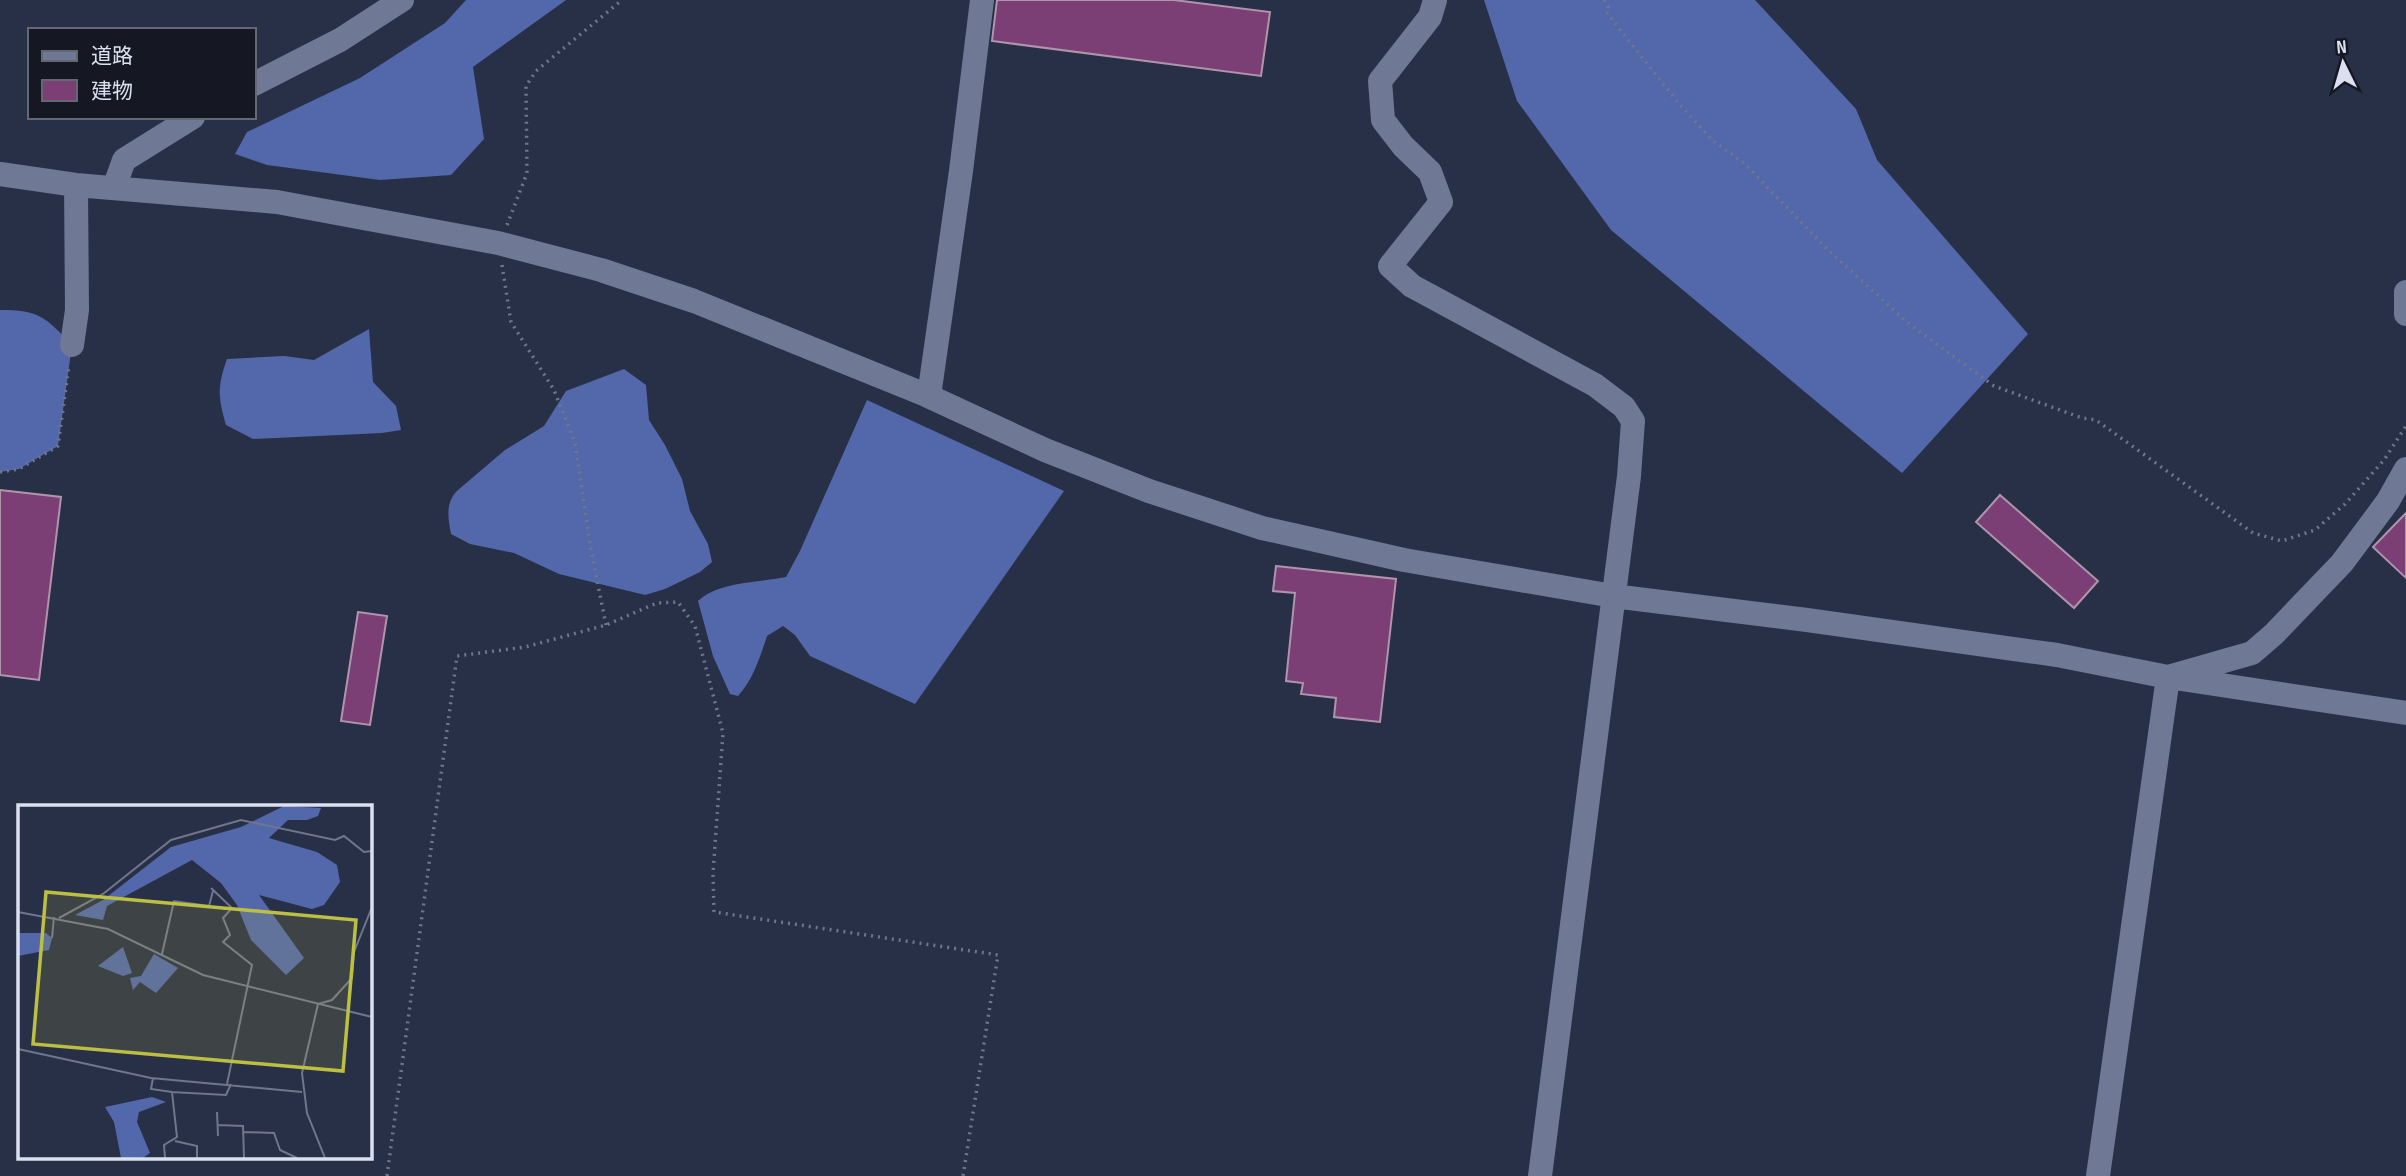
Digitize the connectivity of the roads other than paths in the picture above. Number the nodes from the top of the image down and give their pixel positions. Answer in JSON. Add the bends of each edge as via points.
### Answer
{"nodes":[{"id":1,"x":402,"y":0,"type":"edge"},
{"id":2,"x":982,"y":0,"type":"edge"},
{"id":3,"x":1435,"y":0,"type":"edge"},
{"id":4,"x":256,"y":83,"type":"edge"},
{"id":5,"x":190,"y":119,"type":"edge"},
{"id":6,"x":0,"y":174,"type":"edge"},
{"id":7,"x":76,"y":185,"type":"junction"},
{"id":8,"x":114,"y":188,"type":"junction"},
{"id":9,"x":2406,"y":292,"type":"edge"},
{"id":10,"x":2406,"y":314,"type":"edge"},
{"id":11,"x":72,"y":345,"type":"road end"},
{"id":12,"x":929,"y":397,"type":"junction"},
{"id":13,"x":2406,"y":469,"type":"edge"},
{"id":14,"x":1613,"y":596,"type":"junction"},
{"id":15,"x":2168,"y":677,"type":"junction"},
{"id":16,"x":2406,"y":713,"type":"edge"},
{"id":17,"x":1540,"y":1176,"type":"edge"},
{"id":18,"x":2098,"y":1176,"type":"edge"}],
"edges":[{"from":1,"to":4,"type":"street","via":[[340,40]]},
{"from":2,"to":12,"type":"street"},
{"from":3,"to":14,"type":"street","via":[[1430,18],[1380,81],[1383,120],[1430,172],[1441,202],[1391,266],[1412,286],[1595,385],[1624,407],[1633,421]]},
{"from":5,"to":8,"type":"street","via":[[124,160]]},
{"from":6,"to":7,"type":"street"},
{"from":7,"to":8,"type":"street"},
{"from":7,"to":11,"type":"street","via":[[77,310]]},
{"from":8,"to":12,"type":"street","via":[[277,202],[498,243],[694,301]]},
{"from":9,"to":10,"type":"street"},
{"from":12,"to":14,"type":"street","via":[[1149,491],[1262,528],[1404,560]]},
{"from":13,"to":15,"type":"street","via":[[2342,563],[2267,640],[2252,653]]},
{"from":14,"to":15,"type":"street","via":[[2057,655]]},
{"from":14,"to":17,"type":"street"},
{"from":15,"to":16,"type":"street"},
{"from":15,"to":18,"type":"street"}]}
